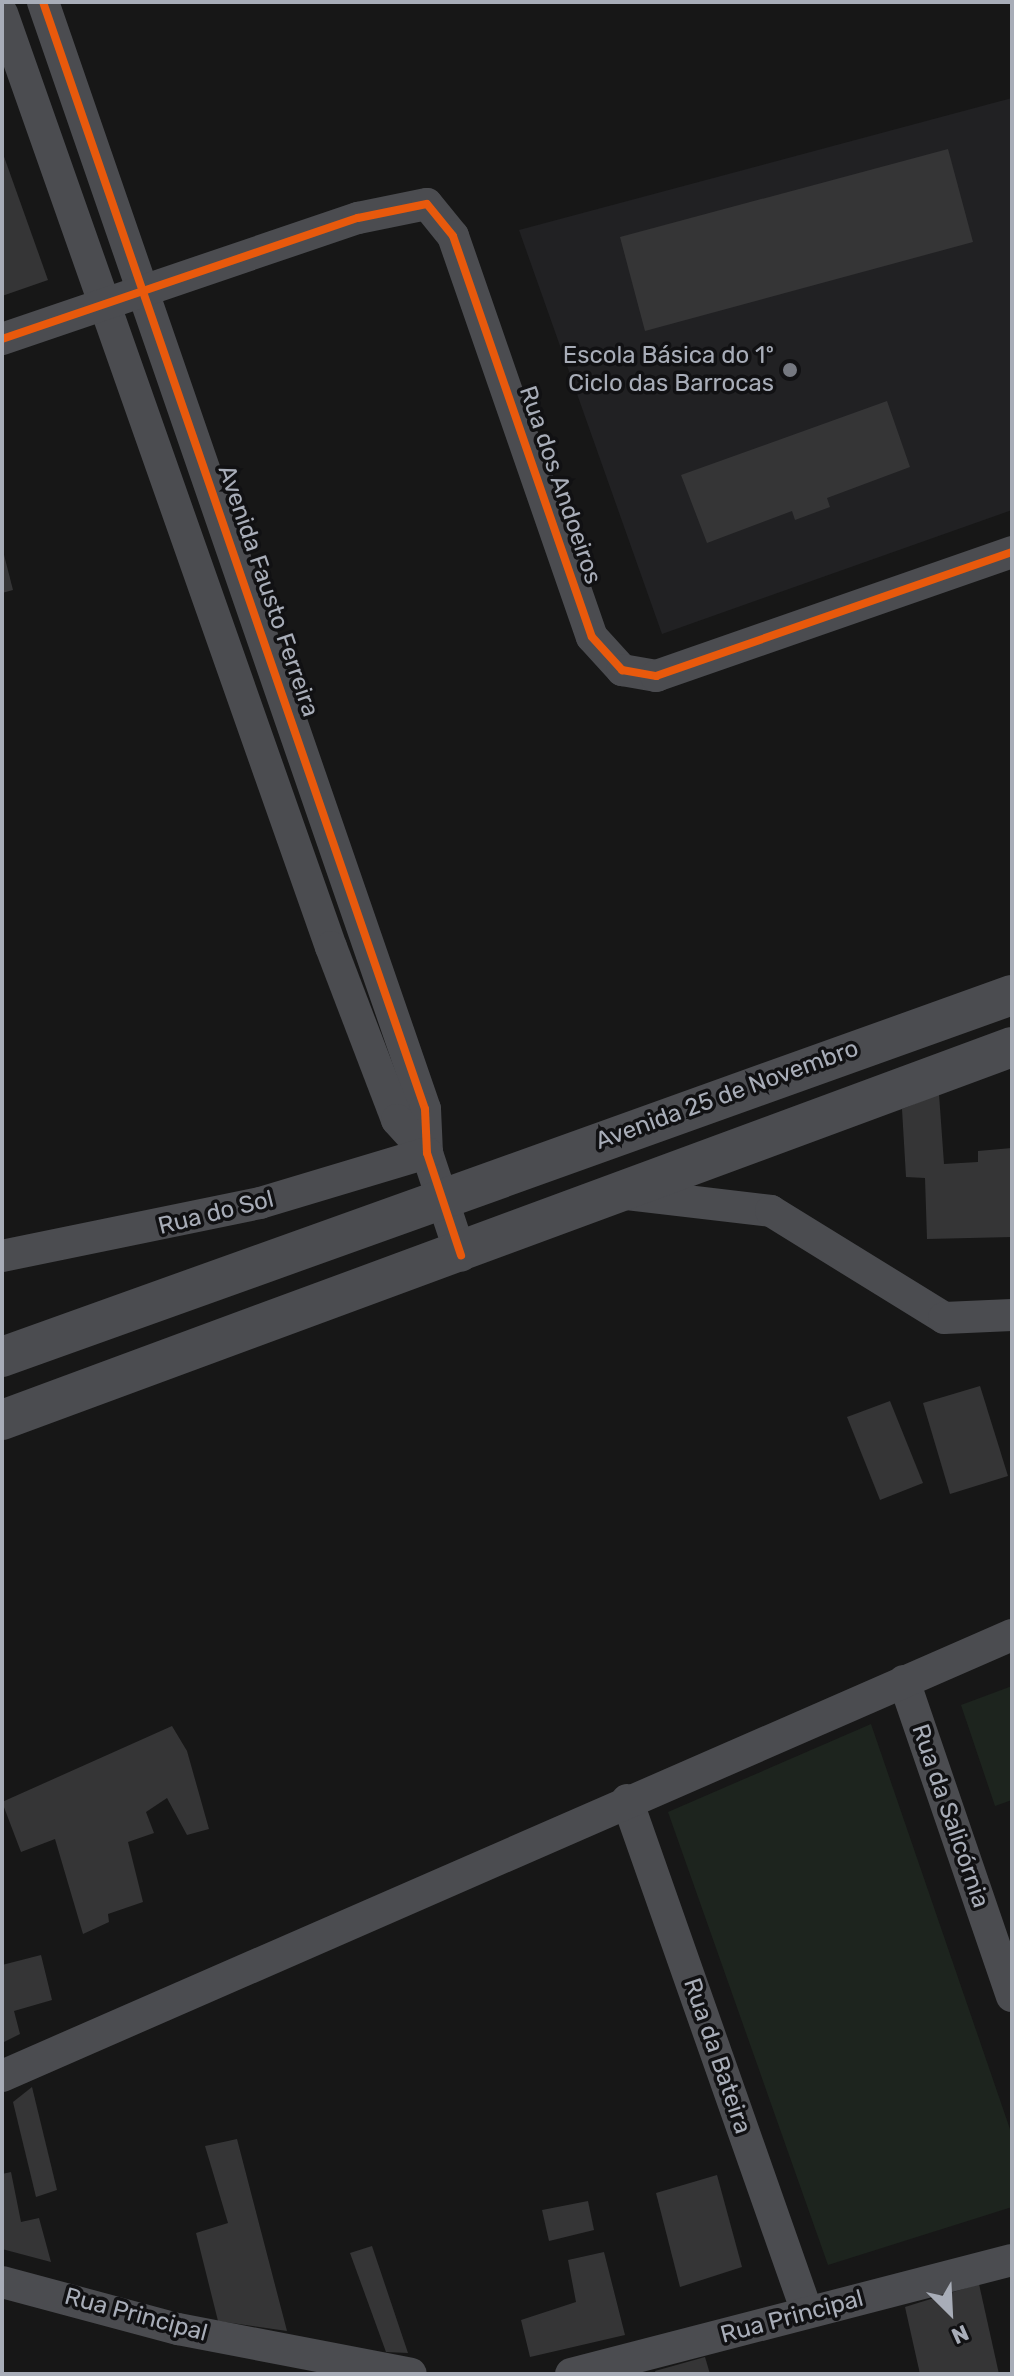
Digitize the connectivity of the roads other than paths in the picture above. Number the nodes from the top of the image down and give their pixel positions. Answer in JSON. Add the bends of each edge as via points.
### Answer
{"nodes":[{"id":1,"x":43,"y":2,"type":"edge"},
{"id":2,"x":2,"y":13,"type":"edge"},
{"id":3,"x":143,"y":292,"type":"junction"},
{"id":4,"x":103,"y":304,"type":"junction"},
{"id":5,"x":2,"y":339,"type":"edge"},
{"id":6,"x":1012,"y":552,"type":"edge"},
{"id":7,"x":1012,"y":995,"type":"edge"},
{"id":8,"x":1012,"y":1047,"type":"edge"},
{"id":9,"x":427,"y":1153,"type":"junction"},
{"id":10,"x":627,"y":1194,"type":"junction"},
{"id":11,"x":441,"y":1196,"type":"junction"},
{"id":12,"x":461,"y":1255,"type":"junction"},
{"id":13,"x":2,"y":1256,"type":"edge"},
{"id":14,"x":1012,"y":1315,"type":"edge"},
{"id":15,"x":2,"y":1357,"type":"edge"},
{"id":16,"x":2,"y":1420,"type":"edge"},
{"id":17,"x":1012,"y":1635,"type":"edge"},
{"id":18,"x":904,"y":1681,"type":"junction"},
{"id":19,"x":627,"y":1800,"type":"junction"},
{"id":20,"x":1012,"y":1996,"type":"edge"},
{"id":21,"x":2,"y":2076,"type":"edge"},
{"id":22,"x":1012,"y":2260,"type":"edge"},
{"id":23,"x":2,"y":2282,"type":"edge"},
{"id":24,"x":807,"y":2312,"type":"junction"},
{"id":25,"x":411,"y":2374,"type":"edge"},
{"id":26,"x":571,"y":2374,"type":"edge"}],
"edges":[{"from":1,"to":3,"type":"street","name":"Avenida Fausto Ferreira"},
{"from":2,"to":4,"type":"street","name":"Avenida Fausto Ferreira"},
{"from":3,"to":4,"type":"street"},
{"from":3,"to":6,"type":"street","name":"Rua dos Andoeiros","via":[[398,205],[427,204],[453,236],[592,637],[622,670],[656,676]]},
{"from":3,"to":9,"type":"street","name":"Avenida Fausto Ferreira","via":[[425,1109]]},
{"from":4,"to":5,"type":"street"},
{"from":4,"to":9,"type":"street","name":"Avenida Fausto Ferreira","via":[[397,1120]]},
{"from":7,"to":11,"type":"street","name":"Avenida 25 de Novembro"},
{"from":8,"to":10,"type":"street"},
{"from":9,"to":11,"type":"street","name":"Avenida Fausto Ferreira"},
{"from":9,"to":13,"type":"street","name":"Rua do Sol","via":[[260,1203]]},
{"from":10,"to":12,"type":"street"},
{"from":10,"to":14,"type":"street","via":[[771,1211],[944,1318]]},
{"from":11,"to":12,"type":"street"},
{"from":11,"to":15,"type":"street","name":"Avenida 25 de Novembro"},
{"from":12,"to":16,"type":"street"},
{"from":17,"to":18,"type":"street"},
{"from":18,"to":19,"type":"street"},
{"from":18,"to":20,"type":"street","name":"Rua da Salicórnia"},
{"from":19,"to":21,"type":"street"},
{"from":19,"to":24,"type":"street","name":"Rua da Bateira"},
{"from":22,"to":24,"type":"street","name":"Rua Principal"},
{"from":23,"to":25,"type":"street","name":"Rua Principal","via":[[178,2329]]},
{"from":24,"to":26,"type":"street","name":"Rua Principal"}]}
